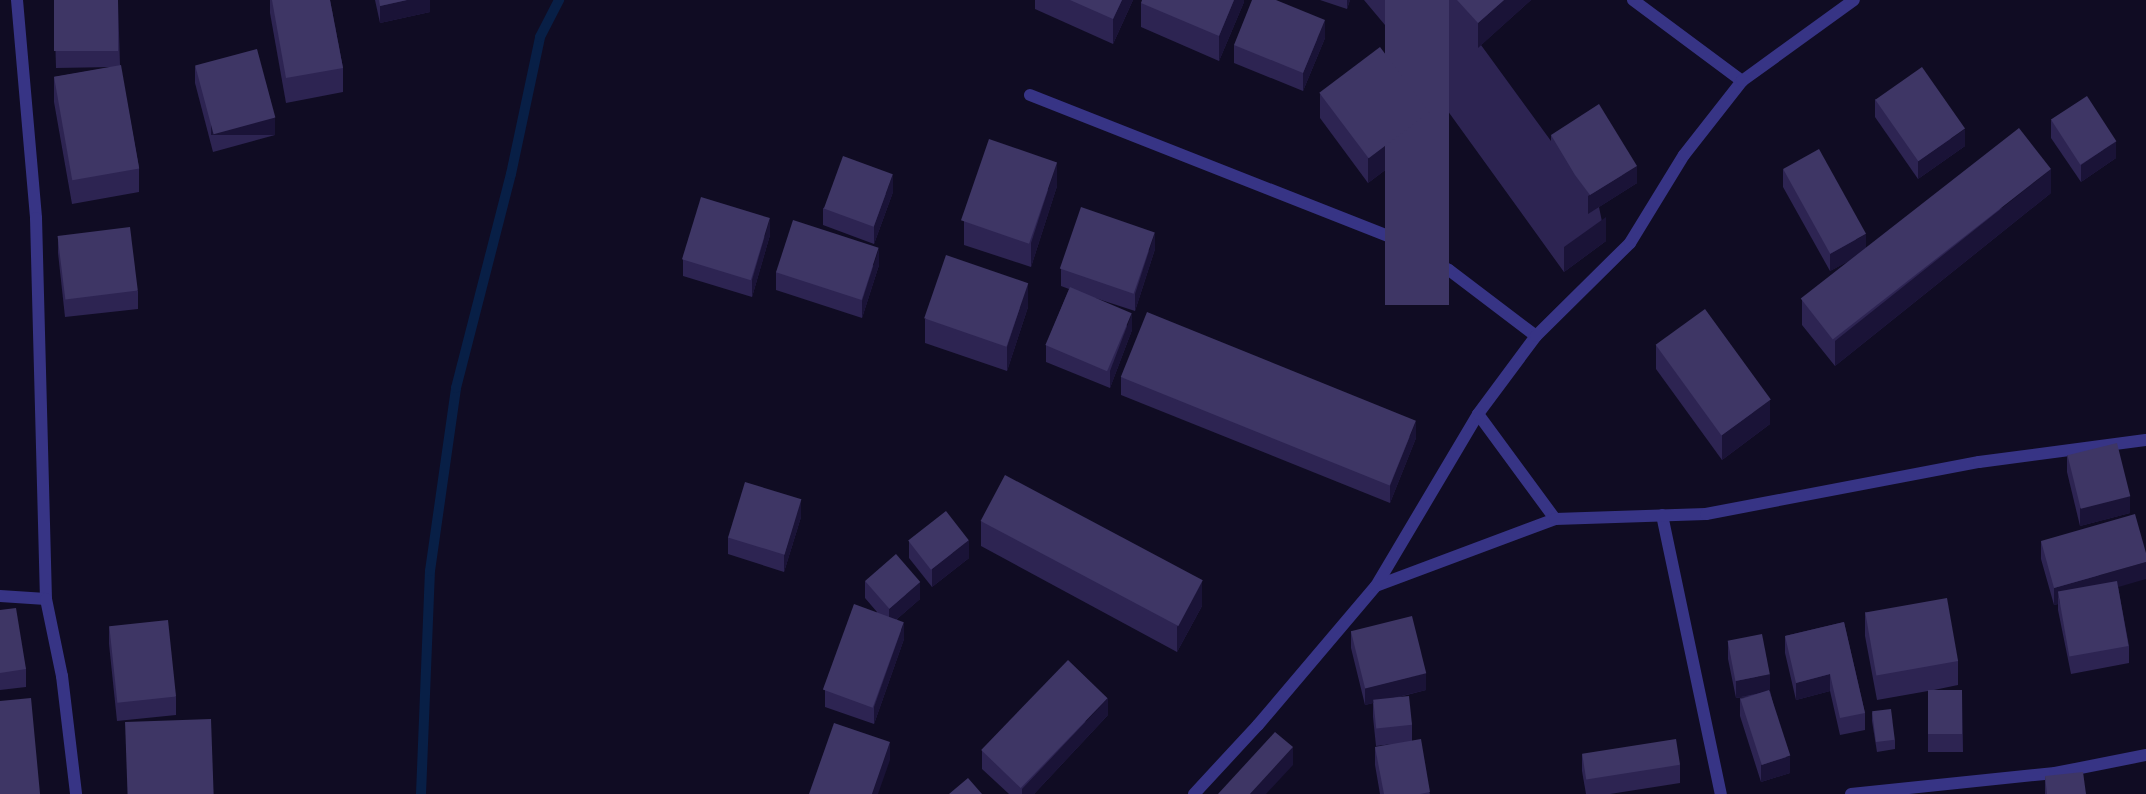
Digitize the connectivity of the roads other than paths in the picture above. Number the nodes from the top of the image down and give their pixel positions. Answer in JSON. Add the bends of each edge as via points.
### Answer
{"nodes":[{"id":1,"x":17,"y":0,"type":"edge"},
{"id":2,"x":1633,"y":0,"type":"edge"},
{"id":3,"x":1854,"y":0,"type":"edge"},
{"id":4,"x":1742,"y":81,"type":"junction"},
{"id":5,"x":1030,"y":95,"type":"dead end"},
{"id":6,"x":1536,"y":336,"type":"junction"},
{"id":7,"x":1478,"y":414,"type":"junction"},
{"id":8,"x":2146,"y":440,"type":"edge"},
{"id":9,"x":1662,"y":515,"type":"junction"},
{"id":10,"x":1554,"y":518,"type":"junction"},
{"id":11,"x":1376,"y":586,"type":"junction"},
{"id":12,"x":0,"y":596,"type":"edge"},
{"id":13,"x":46,"y":599,"type":"junction"},
{"id":14,"x":2146,"y":755,"type":"edge"},
{"id":15,"x":76,"y":794,"type":"edge"},
{"id":16,"x":1194,"y":794,"type":"edge"},
{"id":17,"x":1721,"y":794,"type":"edge"},
{"id":18,"x":1851,"y":794,"type":"edge"}],
"edges":[{"from":1,"to":13,"type":"street","via":[[36,218]]},
{"from":2,"to":4,"type":"street"},
{"from":3,"to":4,"type":"street"},
{"from":4,"to":6,"type":"street","via":[[1684,155],[1630,243]]},
{"from":5,"to":6,"type":"street","via":[[1395,239],[1449,270]]},
{"from":6,"to":7,"type":"street"},
{"from":7,"to":10,"type":"street"},
{"from":7,"to":11,"type":"street"},
{"from":8,"to":9,"type":"street","via":[[1979,462],[1706,514]]},
{"from":9,"to":10,"type":"street"},
{"from":9,"to":17,"type":"street"},
{"from":10,"to":11,"type":"street"},
{"from":11,"to":16,"type":"street","via":[[1258,725]]},
{"from":12,"to":13,"type":"street"},
{"from":13,"to":15,"type":"street","via":[[62,676]]},
{"from":14,"to":18,"type":"street","via":[[2055,773]]}]}
